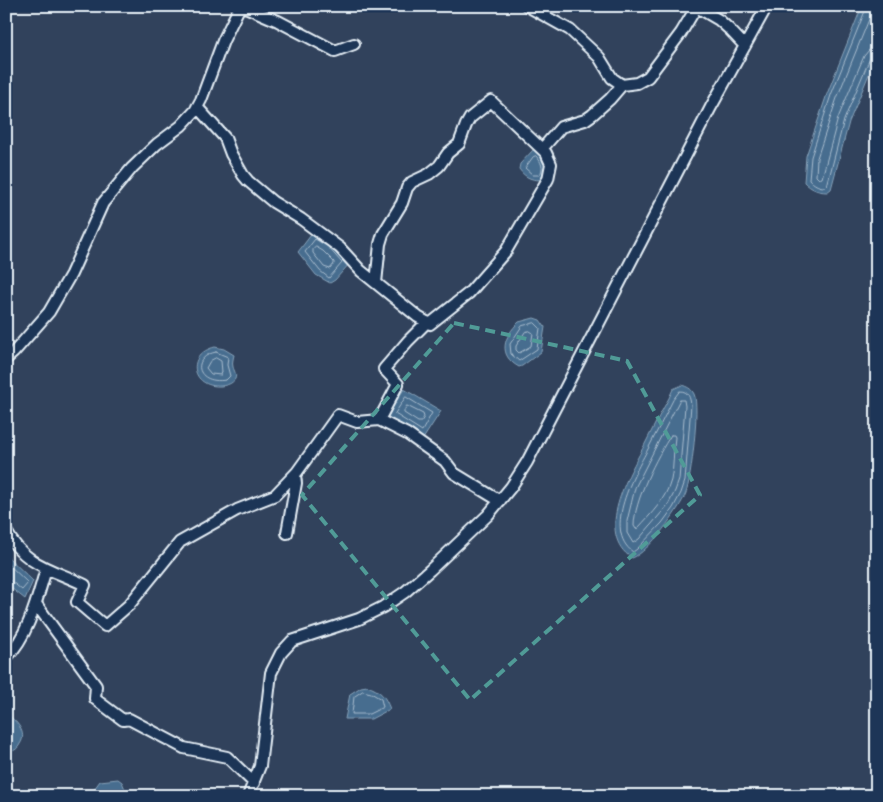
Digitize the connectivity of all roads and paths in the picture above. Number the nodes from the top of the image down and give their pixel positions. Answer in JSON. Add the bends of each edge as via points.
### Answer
{"nodes":[{"id":1,"x":242,"y":6,"type":"edge"},
{"id":2,"x":527,"y":6,"type":"edge"},
{"id":3,"x":766,"y":6,"type":"edge"},
{"id":4,"x":696,"y":7,"type":"edge"},
{"id":5,"x":354,"y":44,"type":"dead end"},
{"id":6,"x":745,"y":46,"type":"junction"},
{"id":7,"x":622,"y":85,"type":"junction"},
{"id":8,"x":197,"y":107,"type":"junction"},
{"id":9,"x":542,"y":149,"type":"junction"},
{"id":10,"x":376,"y":283,"type":"junction"},
{"id":11,"x":428,"y":322,"type":"junction"},
{"id":12,"x":6,"y":359,"type":"edge"},
{"id":13,"x":378,"y":420,"type":"junction"},
{"id":14,"x":295,"y":475,"type":"junction"},
{"id":15,"x":500,"y":502,"type":"junction"},
{"id":16,"x":6,"y":531,"type":"edge"},
{"id":17,"x":287,"y":533,"type":"dead end"},
{"id":18,"x":46,"y":569,"type":"junction"},
{"id":19,"x":36,"y":604,"type":"junction"},
{"id":20,"x":6,"y":658,"type":"edge"},
{"id":21,"x":254,"y":783,"type":"junction"},
{"id":22,"x":248,"y":796,"type":"edge"}],
"edges":[{"from":1,"to":5,"type":"street","via":[[335,51]]},
{"from":1,"to":8,"type":"street","via":[[223,41]]},
{"from":2,"to":7,"type":"street","via":[[570,30],[599,57],[612,78]]},
{"from":3,"to":6,"type":"street"},
{"from":4,"to":6,"type":"street","via":[[719,20]]},
{"from":4,"to":7,"type":"street","via":[[648,77]]},
{"from":6,"to":15,"type":"street","via":[[526,462]]},
{"from":7,"to":9,"type":"street","via":[[585,120],[561,127]]},
{"from":8,"to":10,"type":"street","via":[[225,138],[230,154],[248,181],[340,248]]},
{"from":8,"to":12,"type":"street","via":[[181,126],[132,168],[102,203],[72,274],[49,312]]},
{"from":9,"to":10,"type":"street","via":[[491,101],[470,118],[459,144],[439,166],[407,188],[402,203],[383,234]]},
{"from":9,"to":11,"type":"street","via":[[551,164],[548,179],[506,251],[469,293],[430,324]]},
{"from":10,"to":11,"type":"street"},
{"from":11,"to":13,"type":"street","via":[[384,369],[398,384]]},
{"from":13,"to":14,"type":"street","via":[[357,422],[338,415]]},
{"from":13,"to":15,"type":"street","via":[[407,434],[445,461],[454,473]]},
{"from":14,"to":17,"type":"street"},
{"from":14,"to":18,"type":"street","via":[[275,495],[237,510],[180,542],[129,605],[105,626],[77,602],[85,585]]},
{"from":15,"to":21,"type":"street","via":[[394,600],[360,619],[292,642],[286,647],[271,673],[262,755]]},
{"from":16,"to":18,"type":"street","via":[[22,553]]},
{"from":18,"to":19,"type":"street"},
{"from":19,"to":20,"type":"street","via":[[18,645]]},
{"from":19,"to":21,"type":"street","via":[[96,686],[95,699],[123,720],[130,719],[184,748],[226,757]]},
{"from":21,"to":22,"type":"street"}]}
